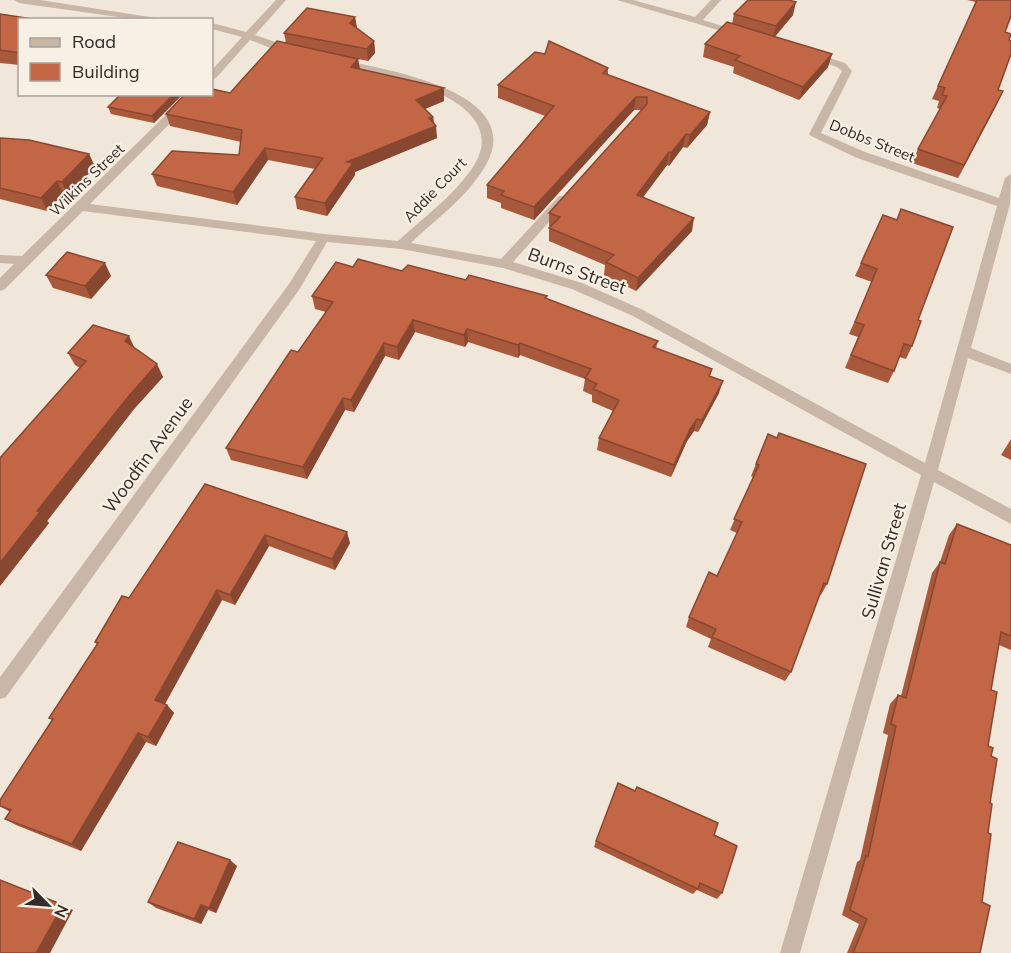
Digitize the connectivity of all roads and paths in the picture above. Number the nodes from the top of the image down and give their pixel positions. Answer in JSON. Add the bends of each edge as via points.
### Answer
{"nodes":[{"id":1,"x":19,"y":0,"type":"edge"},
{"id":2,"x":281,"y":0,"type":"edge"},
{"id":3,"x":622,"y":0,"type":"edge"},
{"id":4,"x":716,"y":0,"type":"edge"},
{"id":5,"x":150,"y":18,"type":"edge"},
{"id":6,"x":697,"y":21,"type":"junction"},
{"id":7,"x":213,"y":26,"type":"edge"},
{"id":8,"x":247,"y":35,"type":"junction"},
{"id":9,"x":748,"y":36,"type":"edge"},
{"id":10,"x":799,"y":52,"type":"edge"},
{"id":11,"x":302,"y":54,"type":"edge"},
{"id":12,"x":324,"y":59,"type":"edge"},
{"id":13,"x":213,"y":75,"type":"edge"},
{"id":14,"x":192,"y":96,"type":"edge"},
{"id":15,"x":1011,"y":178,"type":"edge"},
{"id":16,"x":568,"y":193,"type":"edge"},
{"id":17,"x":1004,"y":204,"type":"junction"},
{"id":18,"x":83,"y":207,"type":"junction"},
{"id":19,"x":324,"y":238,"type":"junction"},
{"id":20,"x":401,"y":245,"type":"junction"},
{"id":21,"x":0,"y":259,"type":"edge"},
{"id":22,"x":25,"y":261,"type":"junction"},
{"id":23,"x":504,"y":264,"type":"junction"},
{"id":24,"x":0,"y":286,"type":"edge"},
{"id":25,"x":963,"y":351,"type":"junction"},
{"id":26,"x":1011,"y":369,"type":"edge"},
{"id":27,"x":929,"y":474,"type":"junction"},
{"id":28,"x":1011,"y":517,"type":"edge"},
{"id":29,"x":0,"y":691,"type":"edge"},
{"id":30,"x":790,"y":953,"type":"edge"}],
"edges":[{"from":1,"to":5,"type":"street"},
{"from":2,"to":8,"type":"street"},
{"from":3,"to":6,"type":"street"},
{"from":4,"to":6,"type":"street"},
{"from":6,"to":9,"type":"street"},
{"from":7,"to":8,"type":"street"},
{"from":8,"to":11,"type":"street","via":[[269,46]]},
{"from":8,"to":13,"type":"street"},
{"from":10,"to":17,"type":"street","name":"Dobbs Street","via":[[841,65],[846,71],[815,134],[861,155]]},
{"from":12,"to":20,"type":"street","name":"Addie Court","via":[[411,79],[451,93],[477,114],[486,130],[483,161],[470,180]]},
{"from":14,"to":18,"type":"street","name":"Wilkins Street"},
{"from":15,"to":17,"type":"street","name":"Sullivan Street"},
{"from":16,"to":23,"type":"street"},
{"from":17,"to":25,"type":"street","name":"Sullivan Street"},
{"from":18,"to":19,"type":"street","name":"Burns Street"},
{"from":18,"to":22,"type":"street","name":"Wilkins Street"},
{"from":19,"to":20,"type":"street","name":"Burns Street"},
{"from":19,"to":29,"type":"street","name":"Woodfin Avenue","via":[[294,287]]},
{"from":20,"to":23,"type":"street","name":"Burns Street"},
{"from":21,"to":22,"type":"street"},
{"from":22,"to":24,"type":"street","name":"Wilkins Street"},
{"from":23,"to":27,"type":"street","name":"Burns Street","via":[[577,286],[638,313]]},
{"from":25,"to":26,"type":"street"},
{"from":25,"to":27,"type":"street","name":"Sullivan Street"},
{"from":27,"to":28,"type":"street","name":"Burns Street"},
{"from":27,"to":30,"type":"street","name":"Sullivan Street"}]}
